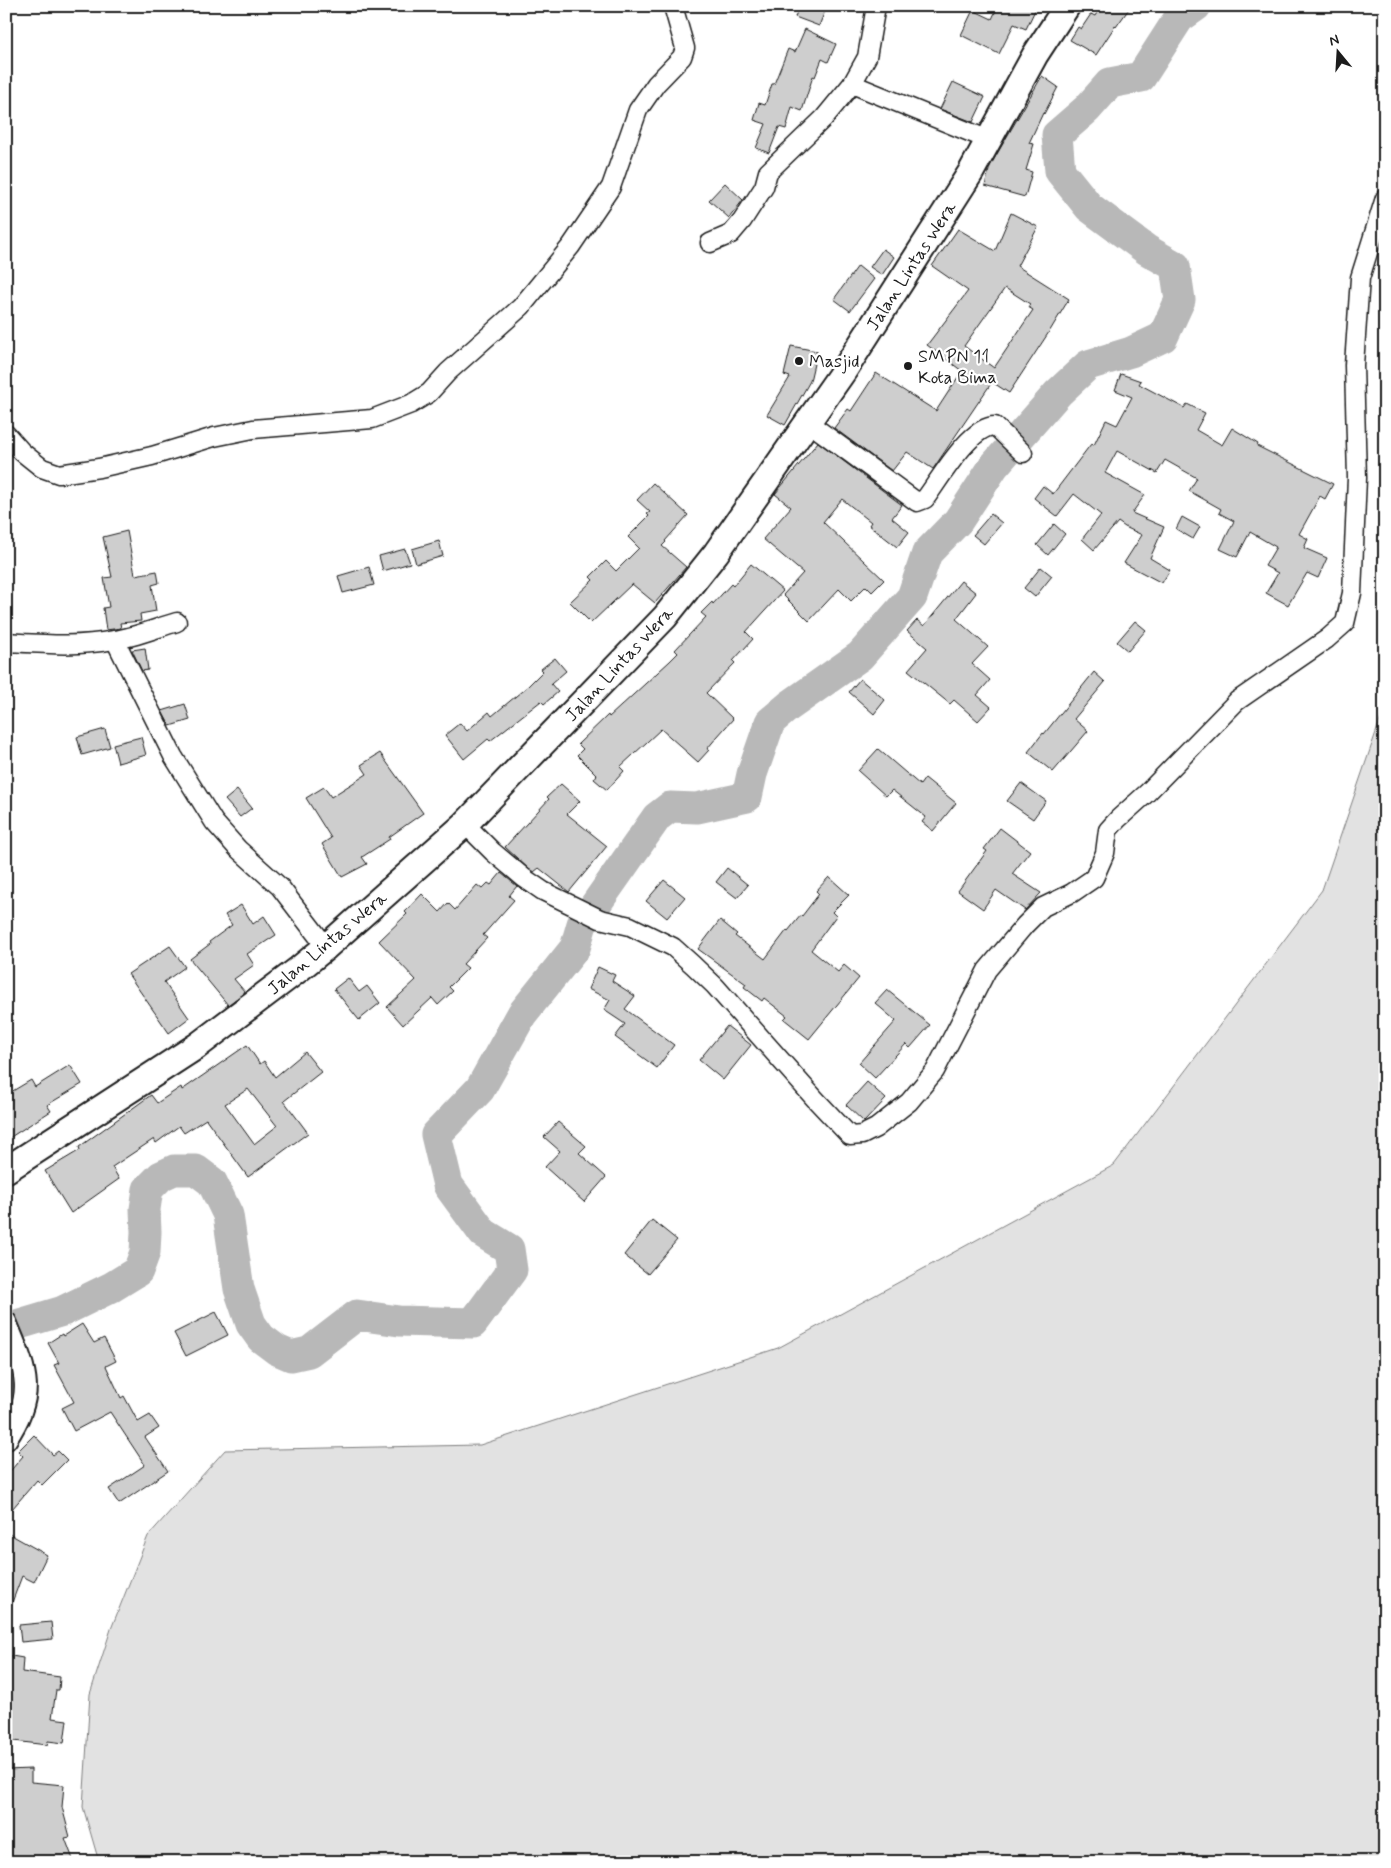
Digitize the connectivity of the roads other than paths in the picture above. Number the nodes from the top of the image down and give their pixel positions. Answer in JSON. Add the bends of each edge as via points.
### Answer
{"nodes":[{"id":1,"x":673,"y":6,"type":"edge"},
{"id":2,"x":876,"y":6,"type":"edge"},
{"id":3,"x":1067,"y":6,"type":"edge"},
{"id":4,"x":852,"y":84,"type":"junction"},
{"id":5,"x":989,"y":140,"type":"junction"},
{"id":6,"x":1385,"y":198,"type":"edge"},
{"id":7,"x":710,"y":244,"type":"dead end"},
{"id":8,"x":809,"y":422,"type":"junction"},
{"id":9,"x":6,"y":434,"type":"edge"},
{"id":10,"x":1022,"y":453,"type":"dead end"},
{"id":11,"x":177,"y":622,"type":"dead end"},
{"id":12,"x":115,"y":640,"type":"junction"},
{"id":13,"x":6,"y":642,"type":"edge"},
{"id":14,"x":465,"y":824,"type":"junction"},
{"id":15,"x":326,"y":947,"type":"junction"},
{"id":16,"x":6,"y":1170,"type":"edge"},
{"id":17,"x":6,"y":1322,"type":"edge"},
{"id":18,"x":6,"y":1439,"type":"edge"}],
"edges":[{"from":1,"to":9,"type":"street","via":[[685,48],[638,110],[611,187],[571,246],[520,307],[429,393],[411,404],[372,419],[254,429],[214,437],[152,456],[59,474],[42,468]]},
{"from":2,"to":4,"type":"street","via":[[867,57]]},
{"from":3,"to":5,"type":"main road","name":"Jalan Lintas Wera","via":[[1035,55]]},
{"from":4,"to":5,"type":"street"},
{"from":4,"to":7,"type":"street","via":[[824,118],[768,172],[764,187],[731,234]]},
{"from":5,"to":8,"type":"main road","name":"Jalan Lintas Wera","via":[[924,248]]},
{"from":6,"to":14,"type":"street","via":[[1360,278],[1354,365],[1357,478],[1352,593],[1345,623],[1237,701],[1118,819],[1108,830],[1105,853],[1094,878],[1043,907],[1025,925],[988,970],[935,1072],[909,1102],[876,1128],[862,1135],[850,1136],[693,964],[673,948],[630,926],[600,919],[543,891],[493,852]]},
{"from":8,"to":10,"type":"street","via":[[917,502],[925,499],[968,441],[988,426],[996,426]]},
{"from":8,"to":14,"type":"main road","name":"Jalan Lintas Wera","via":[[716,553],[665,617]]},
{"from":11,"to":12,"type":"street"},
{"from":12,"to":13,"type":"street","via":[[55,646]]},
{"from":12,"to":15,"type":"street","via":[[173,756],[214,822],[280,887]]},
{"from":14,"to":15,"type":"main road","name":"Jalan Lintas Wera"},
{"from":15,"to":16,"type":"main road","name":"Jalan Lintas Wera","via":[[196,1046]]},
{"from":17,"to":18,"type":"street","via":[[24,1366],[27,1384],[19,1414]]}]}
